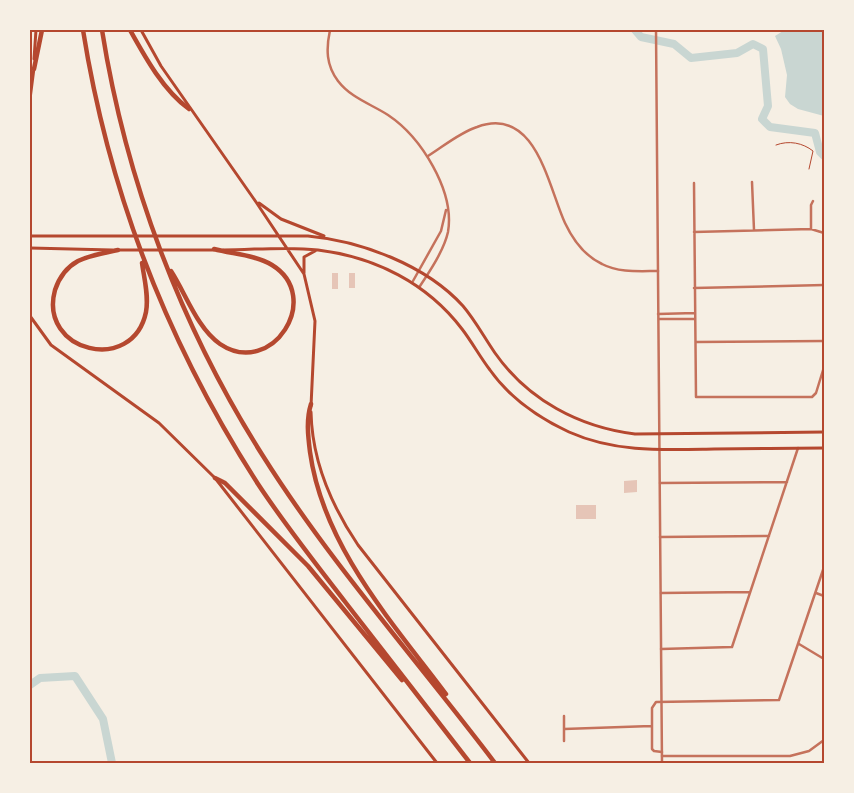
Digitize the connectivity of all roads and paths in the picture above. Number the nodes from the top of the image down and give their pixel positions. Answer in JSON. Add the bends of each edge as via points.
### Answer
{"nodes":[{"id":1,"x":36,"y":30,"type":"edge"},
{"id":2,"x":42,"y":30,"type":"edge"},
{"id":3,"x":83,"y":30,"type":"edge"},
{"id":4,"x":102,"y":30,"type":"edge"},
{"id":5,"x":130,"y":30,"type":"edge"},
{"id":6,"x":141,"y":30,"type":"edge"},
{"id":7,"x":330,"y":30,"type":"edge"},
{"id":8,"x":656,"y":30,"type":"edge"},
{"id":9,"x":34,"y":69,"type":"junction"},
{"id":10,"x":30,"y":99,"type":"edge"},
{"id":11,"x":189,"y":109,"type":"junction"},
{"id":12,"x":776,"y":145,"type":"dead end"},
{"id":13,"x":428,"y":156,"type":"junction"},
{"id":14,"x":809,"y":169,"type":"dead end"},
{"id":15,"x":752,"y":182,"type":"dead end"},
{"id":16,"x":694,"y":183,"type":"dead end"},
{"id":17,"x":813,"y":201,"type":"dead end"},
{"id":18,"x":256,"y":202,"type":"junction"},
{"id":19,"x":446,"y":208,"type":"junction"},
{"id":20,"x":811,"y":229,"type":"junction"},
{"id":21,"x":754,"y":230,"type":"junction"},
{"id":22,"x":694,"y":232,"type":"junction"},
{"id":23,"x":824,"y":233,"type":"edge"},
{"id":24,"x":30,"y":236,"type":"edge"},
{"id":25,"x":280,"y":236,"type":"junction"},
{"id":26,"x":330,"y":238,"type":"junction"},
{"id":27,"x":30,"y":248,"type":"edge"},
{"id":28,"x":288,"y":249,"type":"junction"},
{"id":29,"x":118,"y":250,"type":"junction"},
{"id":30,"x":214,"y":250,"type":"junction"},
{"id":31,"x":318,"y":250,"type":"junction"},
{"id":32,"x":141,"y":254,"type":"junction"},
{"id":33,"x":164,"y":260,"type":"junction"},
{"id":34,"x":419,"y":271,"type":"junction"},
{"id":35,"x":658,"y":271,"type":"junction"},
{"id":36,"x":304,"y":274,"type":"junction"},
{"id":37,"x":426,"y":276,"type":"junction"},
{"id":38,"x":413,"y":281,"type":"junction"},
{"id":39,"x":824,"y":285,"type":"edge"},
{"id":40,"x":420,"y":286,"type":"junction"},
{"id":41,"x":694,"y":288,"type":"junction"},
{"id":42,"x":695,"y":313,"type":"junction"},
{"id":43,"x":658,"y":314,"type":"junction"},
{"id":44,"x":30,"y":316,"type":"edge"},
{"id":45,"x":658,"y":319,"type":"junction"},
{"id":46,"x":695,"y":320,"type":"junction"},
{"id":47,"x":824,"y":341,"type":"edge"},
{"id":48,"x":695,"y":342,"type":"junction"},
{"id":49,"x":824,"y":367,"type":"edge"},
{"id":50,"x":311,"y":404,"type":"junction"},
{"id":51,"x":824,"y":432,"type":"edge"},
{"id":52,"x":659,"y":435,"type":"junction"},
{"id":53,"x":798,"y":448,"type":"junction"},
{"id":54,"x":824,"y":448,"type":"edge"},
{"id":55,"x":660,"y":450,"type":"junction"},
{"id":56,"x":215,"y":478,"type":"junction"},
{"id":57,"x":787,"y":482,"type":"junction"},
{"id":58,"x":660,"y":483,"type":"junction"},
{"id":59,"x":769,"y":536,"type":"junction"},
{"id":60,"x":660,"y":537,"type":"junction"},
{"id":61,"x":824,"y":567,"type":"edge"},
{"id":62,"x":750,"y":592,"type":"junction"},
{"id":63,"x":661,"y":593,"type":"junction"},
{"id":64,"x":815,"y":593,"type":"junction"},
{"id":65,"x":824,"y":596,"type":"edge"},
{"id":66,"x":799,"y":644,"type":"junction"},
{"id":67,"x":661,"y":649,"type":"junction"},
{"id":68,"x":824,"y":659,"type":"edge"},
{"id":69,"x":416,"y":694,"type":"junction"},
{"id":70,"x":661,"y":702,"type":"junction"},
{"id":71,"x":451,"y":705,"type":"junction"},
{"id":72,"x":564,"y":716,"type":"dead end"},
{"id":73,"x":652,"y":726,"type":"junction"},
{"id":74,"x":564,"y":728,"type":"junction"},
{"id":75,"x":824,"y":740,"type":"edge"},
{"id":76,"x":564,"y":741,"type":"dead end"},
{"id":77,"x":662,"y":752,"type":"junction"},
{"id":78,"x":662,"y":756,"type":"junction"},
{"id":79,"x":437,"y":763,"type":"edge"},
{"id":80,"x":470,"y":763,"type":"edge"},
{"id":81,"x":495,"y":763,"type":"edge"},
{"id":82,"x":528,"y":763,"type":"edge"},
{"id":83,"x":662,"y":763,"type":"edge"}],
"edges":[{"from":1,"to":9,"type":"main road"},
{"from":2,"to":9,"type":"highway"},
{"from":3,"to":32,"type":"highway","via":[[104,134]]},
{"from":4,"to":33,"type":"highway","via":[[125,140]]},
{"from":5,"to":11,"type":"highway","via":[[153,68]]},
{"from":6,"to":11,"type":"main road","via":[[152,53]]},
{"from":7,"to":13,"type":"street","via":[[328,57],[338,82],[353,96],[399,124]]},
{"from":8,"to":35,"type":"street"},
{"from":9,"to":10,"type":"main road"},
{"from":11,"to":18,"type":"main road"},
{"from":12,"to":14,"type":"path","via":[[807,145],[813,151]]},
{"from":13,"to":19,"type":"street","via":[[445,195]]},
{"from":13,"to":35,"type":"street","via":[[478,126],[496,124],[510,127],[528,139],[537,151],[565,223],[582,249],[614,269]]},
{"from":15,"to":21,"type":"street"},
{"from":16,"to":22,"type":"street"},
{"from":17,"to":20,"type":"street"},
{"from":18,"to":25,"type":"main road"},
{"from":18,"to":26,"type":"main road","via":[[281,219]]},
{"from":19,"to":34,"type":"street","via":[[441,231]]},
{"from":19,"to":37,"type":"street","via":[[448,233]]},
{"from":20,"to":21,"type":"street"},
{"from":20,"to":23,"type":"street"},
{"from":21,"to":22,"type":"street"},
{"from":22,"to":41,"type":"street"},
{"from":24,"to":25,"type":"main road"},
{"from":25,"to":26,"type":"main road"},
{"from":25,"to":28,"type":"main road"},
{"from":26,"to":34,"type":"main road","via":[[383,253]]},
{"from":27,"to":29,"type":"main road"},
{"from":28,"to":30,"type":"main road"},
{"from":28,"to":31,"type":"main road"},
{"from":28,"to":36,"type":"main road"},
{"from":29,"to":30,"type":"main road"},
{"from":29,"to":32,"type":"highway","via":[[78,261],[64,272],[56,288],[53,308],[61,329],[76,344],[86,348],[109,349],[121,345],[138,331],[144,321],[147,304]]},
{"from":30,"to":33,"type":"highway","via":[[264,261],[274,266],[287,281],[294,302],[293,314],[283,334],[267,347],[248,352],[219,343],[205,328]]},
{"from":31,"to":36,"type":"main road","via":[[304,257]]},
{"from":31,"to":38,"type":"main road","via":[[366,261]]},
{"from":32,"to":69,"type":"highway","via":[[195,375],[247,465],[296,537]]},
{"from":33,"to":71,"type":"highway","via":[[203,348],[263,457],[318,534]]},
{"from":34,"to":37,"type":"main road"},
{"from":34,"to":38,"type":"street"},
{"from":35,"to":43,"type":"street"},
{"from":36,"to":50,"type":"main road","via":[[315,321]]},
{"from":37,"to":40,"type":"street"},
{"from":37,"to":52,"type":"main road","via":[[462,305],[508,370],[537,396],[575,419],[607,430]]},
{"from":38,"to":40,"type":"main road"},
{"from":39,"to":41,"type":"street"},
{"from":40,"to":55,"type":"main road","via":[[453,317],[489,370],[519,402],[570,432],[602,444]]},
{"from":41,"to":42,"type":"street"},
{"from":42,"to":43,"type":"street"},
{"from":42,"to":46,"type":"street"},
{"from":43,"to":45,"type":"street"},
{"from":44,"to":56,"type":"main road","via":[[51,345],[153,418]]},
{"from":45,"to":46,"type":"street"},
{"from":45,"to":52,"type":"street"},
{"from":46,"to":48,"type":"street"},
{"from":47,"to":48,"type":"street"},
{"from":48,"to":49,"type":"street","via":[[696,397],[812,397]]},
{"from":50,"to":71,"type":"highway","via":[[307,416],[314,474],[337,536],[382,608]]},
{"from":50,"to":82,"type":"main road","via":[[318,463],[342,520]]},
{"from":51,"to":52,"type":"main road"},
{"from":52,"to":55,"type":"street"},
{"from":53,"to":54,"type":"main road"},
{"from":53,"to":55,"type":"main road"},
{"from":53,"to":57,"type":"street"},
{"from":55,"to":58,"type":"street"},
{"from":56,"to":69,"type":"highway","via":[[225,483],[308,566]]},
{"from":56,"to":79,"type":"main road"},
{"from":57,"to":58,"type":"street"},
{"from":57,"to":59,"type":"street"},
{"from":58,"to":60,"type":"street"},
{"from":59,"to":60,"type":"street"},
{"from":59,"to":62,"type":"street"},
{"from":60,"to":63,"type":"street"},
{"from":61,"to":64,"type":"street"},
{"from":62,"to":63,"type":"street"},
{"from":62,"to":67,"type":"street","via":[[732,647]]},
{"from":63,"to":67,"type":"street"},
{"from":64,"to":65,"type":"street"},
{"from":64,"to":66,"type":"street"},
{"from":66,"to":68,"type":"street"},
{"from":66,"to":70,"type":"street","via":[[779,698]]},
{"from":67,"to":70,"type":"street"},
{"from":69,"to":80,"type":"highway"},
{"from":70,"to":73,"type":"street","via":[[653,704]]},
{"from":70,"to":77,"type":"street"},
{"from":71,"to":81,"type":"highway"},
{"from":72,"to":74,"type":"street"},
{"from":73,"to":74,"type":"street"},
{"from":73,"to":77,"type":"street","via":[[652,749]]},
{"from":74,"to":76,"type":"street"},
{"from":75,"to":78,"type":"street","via":[[809,751],[790,756]]},
{"from":77,"to":78,"type":"street"},
{"from":78,"to":83,"type":"street"}]}
